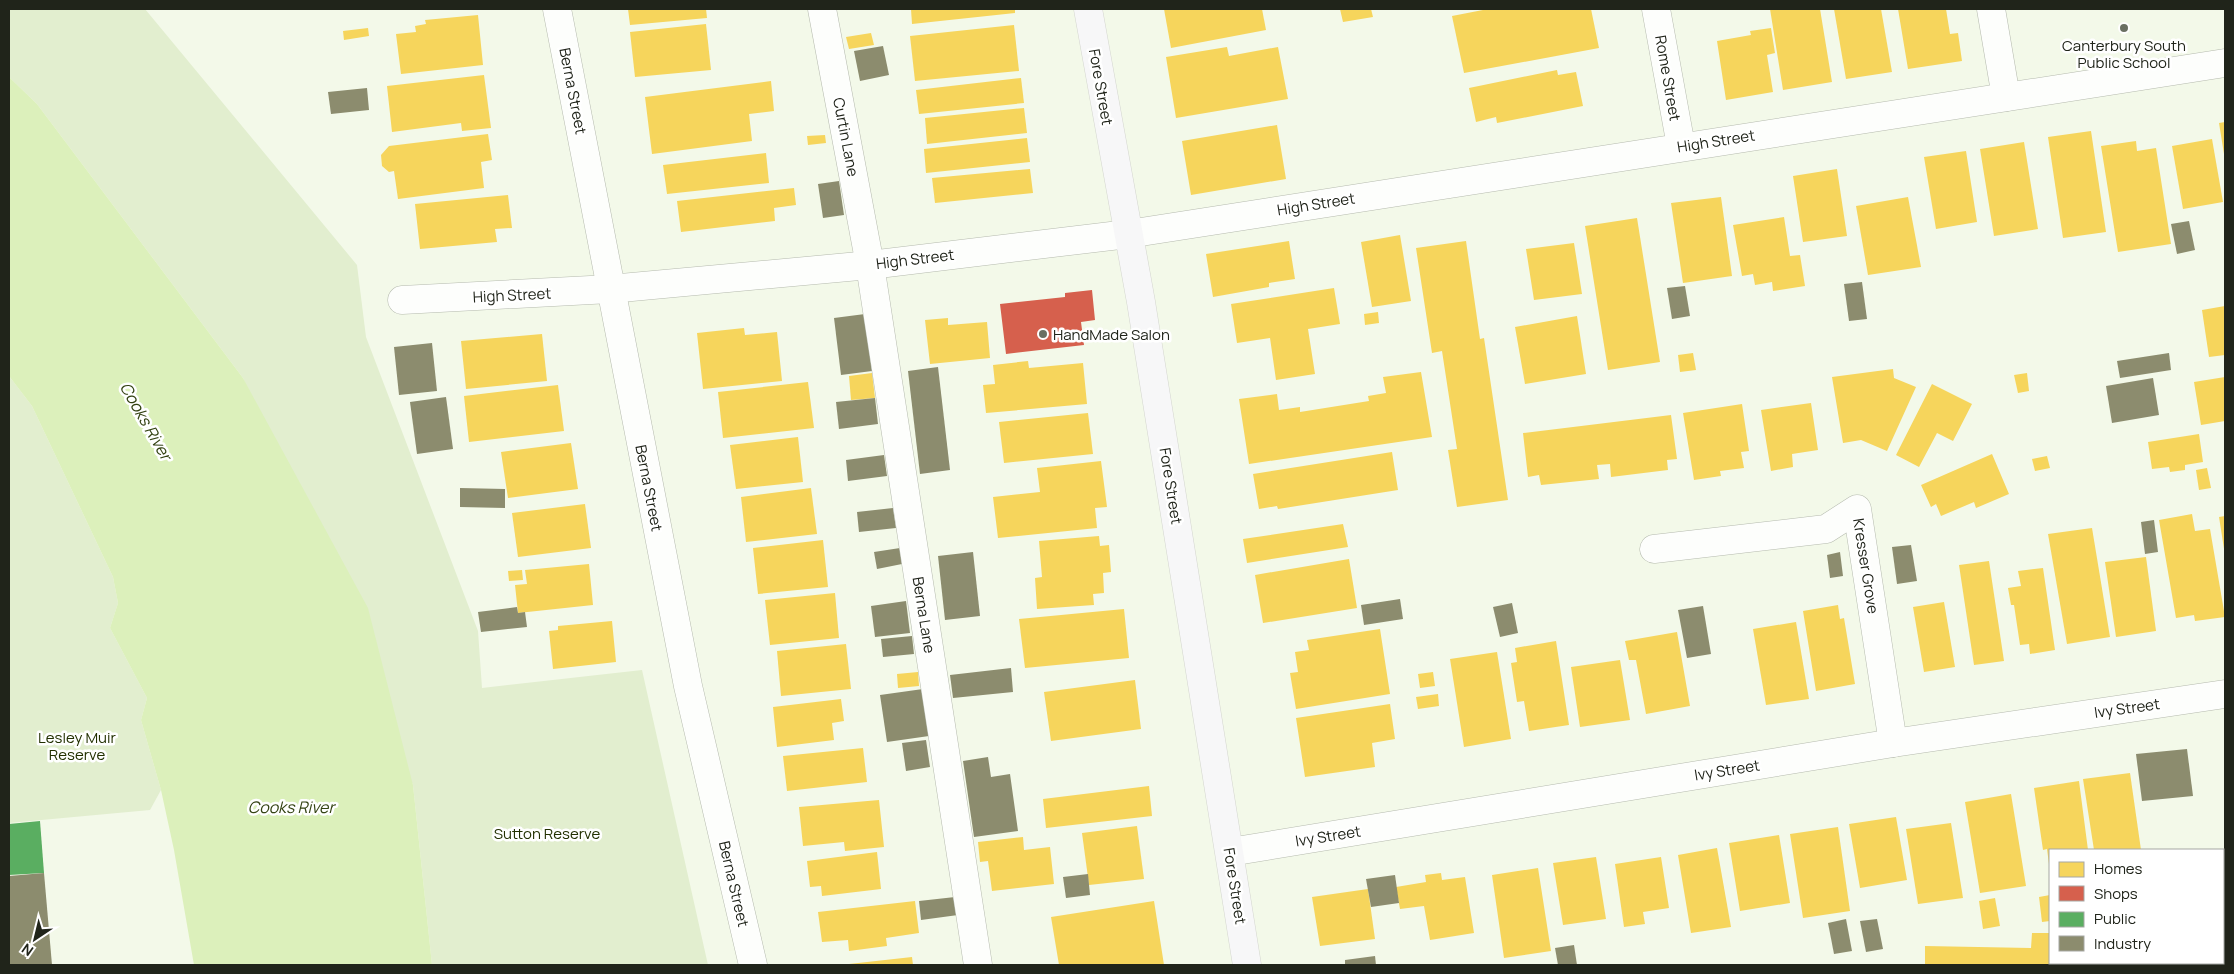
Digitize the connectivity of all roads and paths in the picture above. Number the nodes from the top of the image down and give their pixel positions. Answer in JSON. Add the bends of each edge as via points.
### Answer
{"nodes":[{"id":1,"x":557,"y":9,"type":"edge"},
{"id":2,"x":822,"y":9,"type":"edge"},
{"id":3,"x":1088,"y":9,"type":"edge"},
{"id":4,"x":1656,"y":9,"type":"edge"},
{"id":5,"x":1991,"y":9,"type":"edge"},
{"id":6,"x":2225,"y":63,"type":"edge"},
{"id":7,"x":2006,"y":97,"type":"junction"},
{"id":8,"x":1681,"y":146,"type":"junction"},
{"id":9,"x":1128,"y":234,"type":"junction"},
{"id":10,"x":870,"y":265,"type":"junction"},
{"id":11,"x":610,"y":289,"type":"junction"},
{"id":12,"x":402,"y":300,"type":"dead end"},
{"id":13,"x":1654,"y":549,"type":"dead end"},
{"id":14,"x":2225,"y":694,"type":"edge"},
{"id":15,"x":1893,"y":743,"type":"junction"},
{"id":16,"x":1230,"y":852,"type":"junction"},
{"id":17,"x":753,"y":965,"type":"edge"},
{"id":18,"x":978,"y":965,"type":"edge"},
{"id":19,"x":1247,"y":965,"type":"edge"}],
"edges":[{"from":1,"to":11,"type":"street","name":"Berna Street"},
{"from":2,"to":10,"type":"street","name":"Curtin Lane"},
{"from":3,"to":9,"type":"main road","name":"Fore Street"},
{"from":4,"to":8,"type":"street","name":"Rome Street"},
{"from":5,"to":7,"type":"street"},
{"from":6,"to":7,"type":"street","name":"High Street"},
{"from":7,"to":8,"type":"street","name":"High Street"},
{"from":8,"to":9,"type":"street","name":"High Street"},
{"from":9,"to":10,"type":"street","name":"High Street"},
{"from":9,"to":16,"type":"main road","name":"Fore Street"},
{"from":10,"to":11,"type":"street","name":"High Street"},
{"from":10,"to":18,"type":"street","name":"Berna Lane"},
{"from":11,"to":12,"type":"street","name":"High Street"},
{"from":11,"to":17,"type":"street","name":"Berna Street","via":[[688,686]]},
{"from":13,"to":15,"type":"street","name":"Kresser Grove","via":[[1826,529],[1857,509]]},
{"from":14,"to":15,"type":"street","name":"Ivy Street"},
{"from":15,"to":16,"type":"street","name":"Ivy Street"},
{"from":16,"to":19,"type":"main road","name":"Fore Street"}]}
